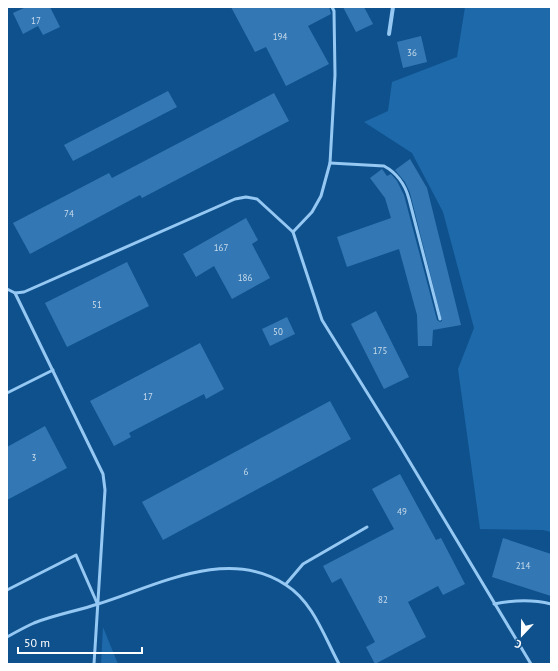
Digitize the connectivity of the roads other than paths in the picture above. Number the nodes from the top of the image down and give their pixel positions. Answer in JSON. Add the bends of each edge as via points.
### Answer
{"nodes":[{"id":1,"x":332,"y":7,"type":"edge"},
{"id":2,"x":393,"y":7,"type":"edge"},
{"id":3,"x":388,"y":34,"type":"dead end"},
{"id":4,"x":330,"y":163,"type":"junction"},
{"id":5,"x":293,"y":232,"type":"junction"},
{"id":6,"x":7,"y":289,"type":"edge"},
{"id":7,"x":15,"y":293,"type":"junction"},
{"id":8,"x":440,"y":319,"type":"dead end"},
{"id":9,"x":53,"y":370,"type":"junction"},
{"id":10,"x":7,"y":393,"type":"edge"},
{"id":11,"x":367,"y":527,"type":"dead end"},
{"id":12,"x":286,"y":584,"type":"junction"},
{"id":13,"x":7,"y":590,"type":"edge"},
{"id":14,"x":98,"y":604,"type":"junction"},
{"id":15,"x":494,"y":604,"type":"junction"},
{"id":16,"x":551,"y":604,"type":"edge"},
{"id":17,"x":7,"y":637,"type":"edge"},
{"id":18,"x":94,"y":664,"type":"edge"},
{"id":19,"x":339,"y":664,"type":"edge"},
{"id":20,"x":531,"y":664,"type":"edge"}],
"edges":[{"from":1,"to":4,"type":"lane","via":[[335,75]]},
{"from":2,"to":3,"type":"street"},
{"from":4,"to":5,"type":"lane","via":[[321,196],[312,212]]},
{"from":4,"to":8,"type":"lane","via":[[384,166],[392,170],[403,183]]},
{"from":5,"to":7,"type":"lane","via":[[256,199],[236,199],[24,292]]},
{"from":5,"to":15,"type":"lane","via":[[322,320]]},
{"from":6,"to":7,"type":"lane"},
{"from":7,"to":9,"type":"lane"},
{"from":9,"to":10,"type":"lane"},
{"from":9,"to":14,"type":"lane","via":[[103,474],[105,490]]},
{"from":11,"to":12,"type":"lane","via":[[302,564]]},
{"from":12,"to":14,"type":"lane","via":[[268,575],[246,570],[202,570]]},
{"from":12,"to":19,"type":"lane","via":[[308,605]]},
{"from":13,"to":14,"type":"lane","via":[[76,555]]},
{"from":14,"to":17,"type":"lane","via":[[35,623]]},
{"from":14,"to":18,"type":"lane"},
{"from":15,"to":16,"type":"lane","via":[[513,600],[535,600]]},
{"from":15,"to":20,"type":"lane"}]}
